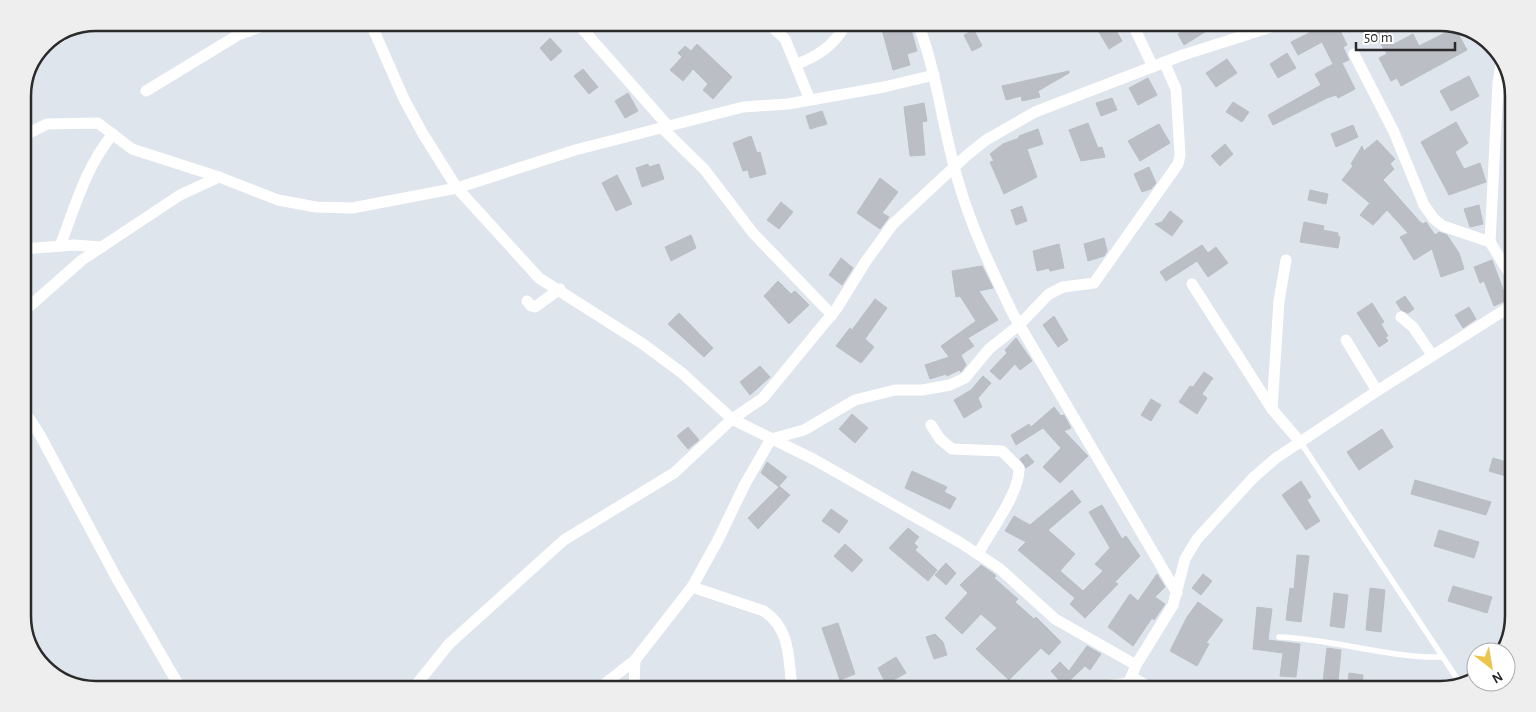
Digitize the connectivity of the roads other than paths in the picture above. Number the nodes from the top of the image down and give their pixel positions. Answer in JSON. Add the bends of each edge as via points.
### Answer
{"nodes":[{"id":1,"x":249,"y":31,"type":"edge"},
{"id":2,"x":375,"y":31,"type":"edge"},
{"id":3,"x":585,"y":31,"type":"edge"},
{"id":4,"x":777,"y":31,"type":"edge"},
{"id":5,"x":842,"y":31,"type":"edge"},
{"id":6,"x":921,"y":31,"type":"edge"},
{"id":7,"x":1137,"y":31,"type":"edge"},
{"id":8,"x":1259,"y":31,"type":"edge"},
{"id":9,"x":1354,"y":54,"type":"dead end"},
{"id":10,"x":797,"y":64,"type":"junction"},
{"id":11,"x":1159,"y":64,"type":"junction"},
{"id":12,"x":1500,"y":72,"type":"edge"},
{"id":13,"x":934,"y":75,"type":"junction"},
{"id":14,"x":146,"y":91,"type":"dead end"},
{"id":15,"x":810,"y":100,"type":"junction"},
{"id":16,"x":665,"y":127,"type":"junction"},
{"id":17,"x":31,"y":132,"type":"edge"},
{"id":18,"x":113,"y":134,"type":"junction"},
{"id":19,"x":954,"y":165,"type":"junction"},
{"id":20,"x":219,"y":177,"type":"junction"},
{"id":21,"x":458,"y":188,"type":"junction"},
{"id":22,"x":1490,"y":242,"type":"junction"},
{"id":23,"x":60,"y":246,"type":"junction"},
{"id":24,"x":102,"y":247,"type":"junction"},
{"id":25,"x":31,"y":248,"type":"edge"},
{"id":26,"x":1286,"y":260,"type":"dead end"},
{"id":27,"x":1505,"y":265,"type":"edge"},
{"id":28,"x":1192,"y":284,"type":"dead end"},
{"id":29,"x":560,"y":290,"type":"junction"},
{"id":30,"x":527,"y":302,"type":"dead end"},
{"id":31,"x":31,"y":305,"type":"edge"},
{"id":32,"x":1505,"y":310,"type":"edge"},
{"id":33,"x":832,"y":315,"type":"junction"},
{"id":34,"x":1401,"y":317,"type":"dead end"},
{"id":35,"x":1019,"y":325,"type":"junction"},
{"id":36,"x":1346,"y":340,"type":"dead end"},
{"id":37,"x":1432,"y":356,"type":"junction"},
{"id":38,"x":1376,"y":391,"type":"junction"},
{"id":39,"x":1272,"y":409,"type":"junction"},
{"id":40,"x":732,"y":419,"type":"junction"},
{"id":41,"x":31,"y":421,"type":"edge"},
{"id":42,"x":931,"y":425,"type":"dead end"},
{"id":43,"x":772,"y":438,"type":"junction"},
{"id":44,"x":1301,"y":444,"type":"junction"},
{"id":45,"x":978,"y":554,"type":"junction"},
{"id":46,"x":692,"y":587,"type":"junction"},
{"id":47,"x":1177,"y":593,"type":"junction"},
{"id":48,"x":1279,"y":636,"type":"dead end"},
{"id":49,"x":1442,"y":657,"type":"junction"},
{"id":50,"x":635,"y":660,"type":"junction"},
{"id":51,"x":1136,"y":665,"type":"junction"},
{"id":52,"x":1456,"y":678,"type":"edge"},
{"id":53,"x":176,"y":681,"type":"edge"},
{"id":54,"x":419,"y":681,"type":"edge"},
{"id":55,"x":608,"y":681,"type":"edge"},
{"id":56,"x":634,"y":681,"type":"edge"},
{"id":57,"x":791,"y":681,"type":"edge"},
{"id":58,"x":1130,"y":681,"type":"edge"}],
"edges":[{"from":1,"to":14,"type":"street"},
{"from":2,"to":21,"type":"street","via":[[404,100]]},
{"from":3,"to":16,"type":"street"},
{"from":4,"to":10,"type":"street","via":[[786,39]]},
{"from":5,"to":10,"type":"street","via":[[822,53]]},
{"from":6,"to":13,"type":"street"},
{"from":7,"to":11,"type":"street"},
{"from":8,"to":11,"type":"street"},
{"from":9,"to":22,"type":"street","via":[[1394,132],[1424,205],[1434,219],[1443,226]]},
{"from":10,"to":15,"type":"street"},
{"from":11,"to":19,"type":"street","via":[[1035,112],[986,140]]},
{"from":11,"to":35,"type":"street","via":[[1176,89],[1178,164],[1122,240],[1100,277],[1090,286],[1055,290]]},
{"from":12,"to":22,"type":"street"},
{"from":13,"to":15,"type":"street"},
{"from":13,"to":19,"type":"street"},
{"from":15,"to":16,"type":"street","via":[[743,107]]},
{"from":16,"to":21,"type":"street","via":[[575,150]]},
{"from":16,"to":33,"type":"street","via":[[704,169],[753,233]]},
{"from":17,"to":18,"type":"street","via":[[47,124],[92,122]]},
{"from":18,"to":20,"type":"street","via":[[132,149]]},
{"from":18,"to":23,"type":"street","via":[[93,163]]},
{"from":19,"to":33,"type":"street","via":[[894,224]]},
{"from":19,"to":35,"type":"street","via":[[968,211]]},
{"from":20,"to":21,"type":"street","via":[[278,200],[316,207],[352,208]]},
{"from":20,"to":24,"type":"street","via":[[180,196]]},
{"from":21,"to":29,"type":"street","via":[[529,268]]},
{"from":22,"to":27,"type":"street"},
{"from":23,"to":24,"type":"street"},
{"from":23,"to":25,"type":"street"},
{"from":24,"to":31,"type":"street","via":[[82,260]]},
{"from":26,"to":39,"type":"street","via":[[1279,300]]},
{"from":28,"to":39,"type":"street"},
{"from":29,"to":30,"type":"street","via":[[535,307]]},
{"from":29,"to":40,"type":"street","via":[[682,373]]},
{"from":32,"to":37,"type":"street"},
{"from":33,"to":40,"type":"street","via":[[763,398]]},
{"from":34,"to":37,"type":"street","via":[[1413,327]]},
{"from":35,"to":43,"type":"street","via":[[989,349],[965,378],[950,385],[895,390],[855,400],[804,430]]},
{"from":35,"to":47,"type":"street"},
{"from":36,"to":38,"type":"street"},
{"from":37,"to":38,"type":"street"},
{"from":38,"to":44,"type":"street"},
{"from":39,"to":44,"type":"street"},
{"from":40,"to":43,"type":"street"},
{"from":40,"to":54,"type":"street","via":[[674,474],[564,540],[449,644]]},
{"from":41,"to":53,"type":"street"},
{"from":42,"to":45,"type":"street","via":[[952,449],[1002,451],[1019,468],[1011,495]]},
{"from":43,"to":45,"type":"street","via":[[908,511]]},
{"from":43,"to":46,"type":"street"},
{"from":44,"to":47,"type":"street","via":[[1276,458],[1253,478],[1197,539],[1185,559]]},
{"from":44,"to":49,"type":"lane"},
{"from":45,"to":51,"type":"street","via":[[999,568],[1055,619]]},
{"from":46,"to":50,"type":"street"},
{"from":46,"to":57,"type":"street","via":[[773,618],[781,626],[785,639]]},
{"from":47,"to":51,"type":"street"},
{"from":48,"to":49,"type":"lane","via":[[1398,655]]},
{"from":49,"to":52,"type":"lane"},
{"from":50,"to":55,"type":"street"},
{"from":50,"to":56,"type":"street"},
{"from":51,"to":58,"type":"street"}]}
